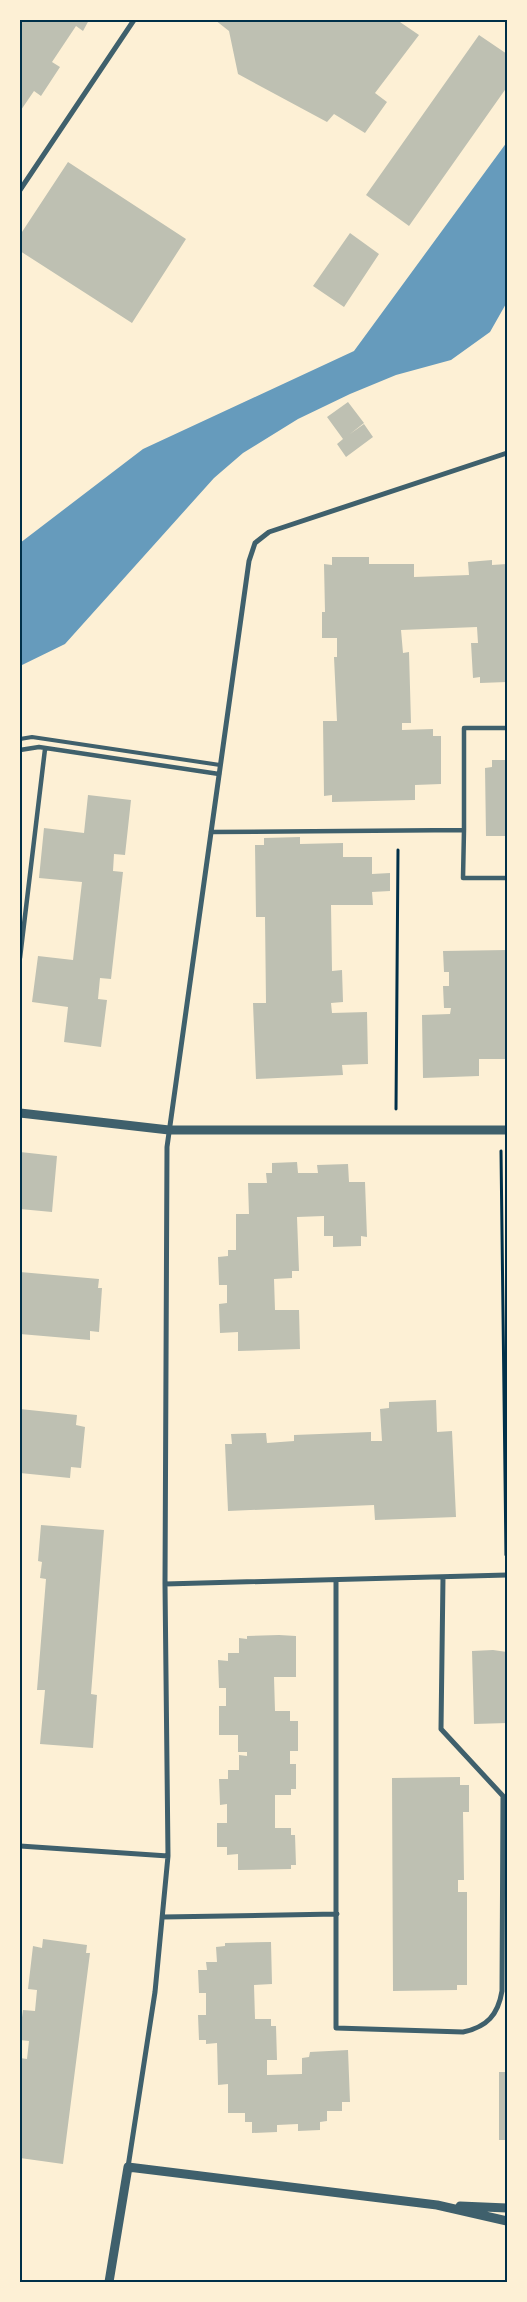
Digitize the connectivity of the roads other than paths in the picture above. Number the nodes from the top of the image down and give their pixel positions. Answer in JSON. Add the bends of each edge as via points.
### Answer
{"nodes":[{"id":1,"x":134,"y":20,"type":"edge"},
{"id":2,"x":20,"y":190,"type":"edge"},
{"id":3,"x":507,"y":453,"type":"edge"},
{"id":4,"x":507,"y":728,"type":"edge"},
{"id":5,"x":20,"y":739,"type":"edge"},
{"id":6,"x":45,"y":749,"type":"junction"},
{"id":7,"x":20,"y":750,"type":"edge"},
{"id":8,"x":220,"y":766,"type":"junction"},
{"id":9,"x":219,"y":774,"type":"junction"},
{"id":10,"x":464,"y":830,"type":"junction"},
{"id":11,"x":211,"y":832,"type":"junction"},
{"id":12,"x":507,"y":878,"type":"edge"},
{"id":13,"x":20,"y":958,"type":"edge"},
{"id":14,"x":20,"y":1113,"type":"edge"},
{"id":15,"x":169,"y":1130,"type":"junction"},
{"id":16,"x":504,"y":1130,"type":"edge"},
{"id":17,"x":506,"y":1575,"type":"edge"},
{"id":18,"x":443,"y":1577,"type":"junction"},
{"id":19,"x":336,"y":1580,"type":"junction"},
{"id":20,"x":165,"y":1584,"type":"junction"},
{"id":21,"x":20,"y":1846,"type":"edge"},
{"id":22,"x":168,"y":1856,"type":"junction"},
{"id":23,"x":337,"y":1914,"type":"junction"},
{"id":24,"x":163,"y":1917,"type":"junction"},
{"id":25,"x":128,"y":2167,"type":"junction"},
{"id":26,"x":437,"y":2205,"type":"junction"},
{"id":27,"x":507,"y":2208,"type":"edge"},
{"id":28,"x":507,"y":2221,"type":"edge"},
{"id":29,"x":109,"y":2282,"type":"edge"}],
"edges":[{"from":1,"to":2,"type":"street"},
{"from":3,"to":8,"type":"street","via":[[275,530],[255,543],[249,561]]},
{"from":4,"to":10,"type":"street","via":[[464,728]]},
{"from":5,"to":8,"type":"lane","via":[[32,737]]},
{"from":6,"to":7,"type":"street"},
{"from":6,"to":9,"type":"street"},
{"from":6,"to":13,"type":"street"},
{"from":8,"to":9,"type":"street"},
{"from":9,"to":11,"type":"street"},
{"from":10,"to":11,"type":"street"},
{"from":10,"to":12,"type":"street","via":[[463,878]]},
{"from":11,"to":15,"type":"street"},
{"from":14,"to":15,"type":"street"},
{"from":15,"to":16,"type":"street"},
{"from":15,"to":20,"type":"street"},
{"from":17,"to":18,"type":"street"},
{"from":18,"to":19,"type":"street"},
{"from":18,"to":23,"type":"street","via":[[441,1729],[503,1796],[503,1980],[496,2012],[478,2029],[463,2032],[336,2028]]},
{"from":19,"to":20,"type":"street"},
{"from":19,"to":23,"type":"street"},
{"from":20,"to":22,"type":"street"},
{"from":21,"to":22,"type":"street"},
{"from":22,"to":24,"type":"street"},
{"from":23,"to":24,"type":"street"},
{"from":24,"to":25,"type":"street","via":[[154,2001]]},
{"from":25,"to":26,"type":"street"},
{"from":25,"to":29,"type":"street"},
{"from":26,"to":27,"type":"street"},
{"from":26,"to":28,"type":"street"}]}
